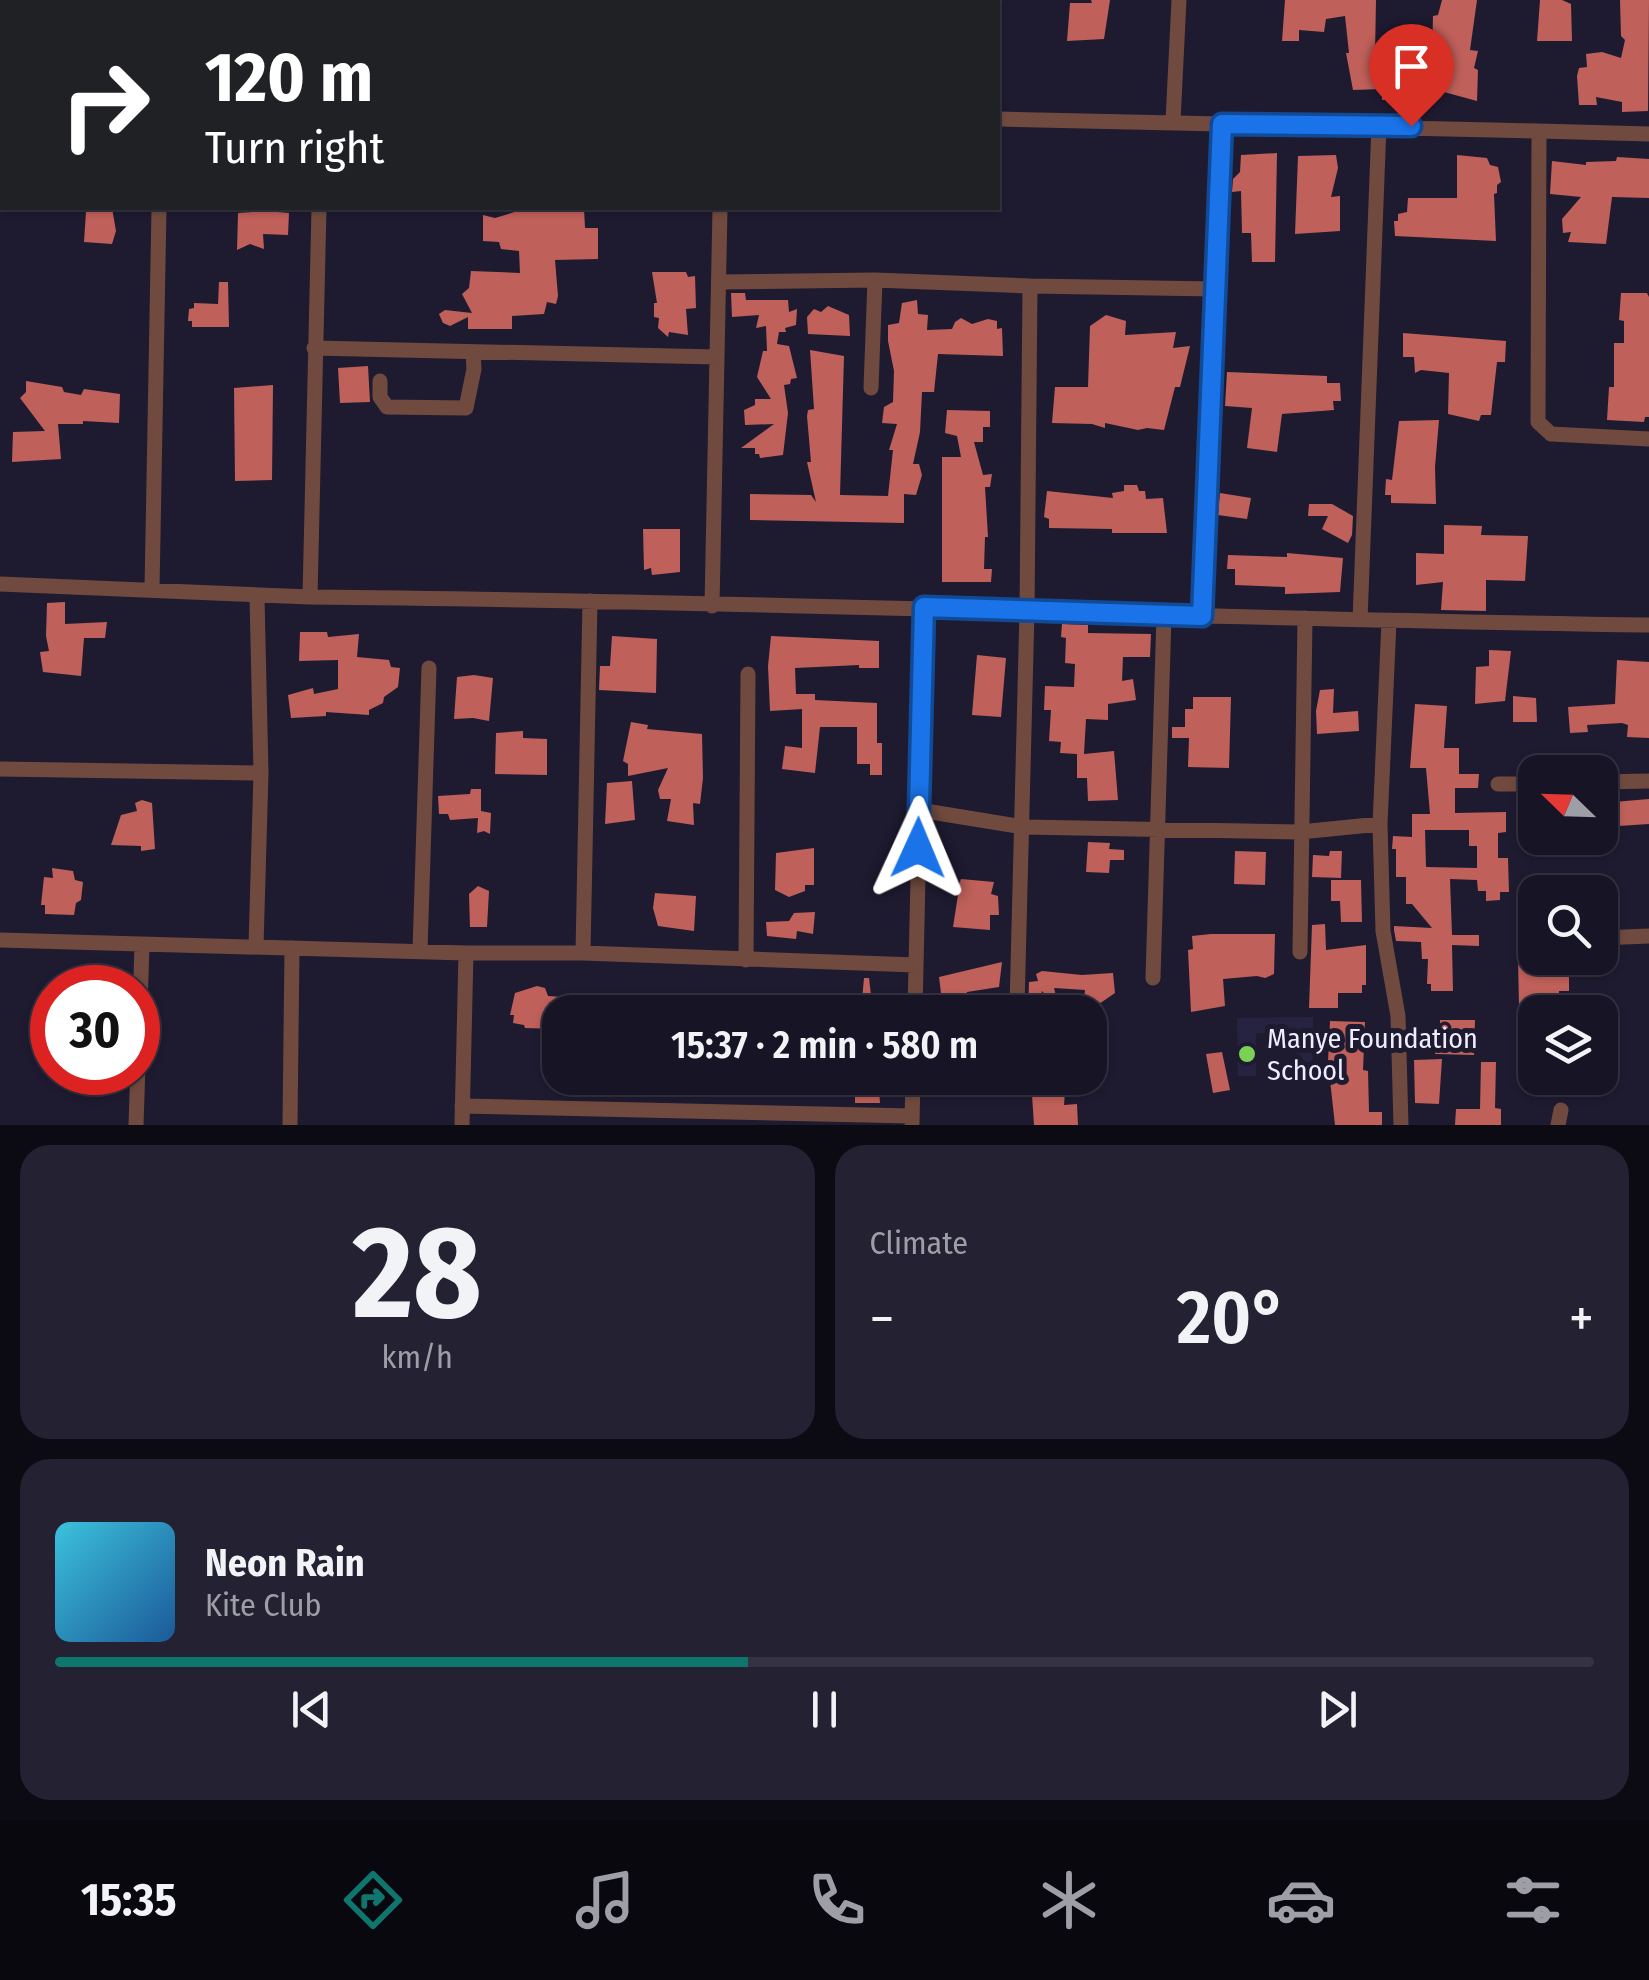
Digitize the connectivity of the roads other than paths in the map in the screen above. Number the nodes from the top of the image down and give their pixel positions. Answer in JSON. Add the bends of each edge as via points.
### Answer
{"nodes":[{"id":1,"x":1179,"y":0,"type":"edge"},
{"id":2,"x":1000,"y":118,"type":"edge"},
{"id":3,"x":1174,"y":121,"type":"junction"},
{"id":4,"x":1222,"y":124,"type":"junction"},
{"id":5,"x":1378,"y":125,"type":"junction"},
{"id":6,"x":1539,"y":131,"type":"junction"},
{"id":7,"x":1649,"y":134,"type":"edge"},
{"id":8,"x":159,"y":210,"type":"edge"},
{"id":9,"x":319,"y":210,"type":"edge"},
{"id":10,"x":720,"y":210,"type":"edge"},
{"id":11,"x":875,"y":280,"type":"junction"},
{"id":12,"x":720,"y":282,"type":"junction"},
{"id":13,"x":1030,"y":286,"type":"junction"},
{"id":14,"x":1215,"y":289,"type":"junction"},
{"id":15,"x":314,"y":348,"type":"junction"},
{"id":16,"x":474,"y":352,"type":"junction"},
{"id":17,"x":718,"y":357,"type":"junction"},
{"id":18,"x":380,"y":381,"type":"dead end"},
{"id":19,"x":871,"y":388,"type":"dead end"},
{"id":20,"x":1649,"y":439,"type":"edge"},
{"id":21,"x":0,"y":584,"type":"edge"},
{"id":22,"x":152,"y":590,"type":"junction"},
{"id":23,"x":258,"y":597,"type":"junction"},
{"id":24,"x":310,"y":597,"type":"junction"},
{"id":25,"x":590,"y":600,"type":"junction"},
{"id":26,"x":712,"y":606,"type":"junction"},
{"id":27,"x":924,"y":607,"type":"junction"},
{"id":28,"x":1027,"y":611,"type":"junction"},
{"id":29,"x":1164,"y":616,"type":"junction"},
{"id":30,"x":1202,"y":616,"type":"junction"},
{"id":31,"x":1305,"y":618,"type":"junction"},
{"id":32,"x":1360,"y":620,"type":"junction"},
{"id":33,"x":1389,"y":621,"type":"junction"},
{"id":34,"x":1649,"y":625,"type":"edge"},
{"id":35,"x":429,"y":668,"type":"dead end"},
{"id":36,"x":748,"y":674,"type":"dead end"},
{"id":37,"x":0,"y":769,"type":"edge"},
{"id":38,"x":261,"y":774,"type":"junction"},
{"id":39,"x":1649,"y":781,"type":"edge"},
{"id":40,"x":1618,"y":782,"type":"edge"},
{"id":41,"x":1498,"y":784,"type":"dead end"},
{"id":42,"x":1518,"y":784,"type":"edge"},
{"id":43,"x":919,"y":810,"type":"junction"},
{"id":44,"x":1380,"y":824,"type":"junction"},
{"id":45,"x":1023,"y":827,"type":"junction"},
{"id":46,"x":1158,"y":829,"type":"junction"},
{"id":47,"x":1300,"y":832,"type":"junction"},
{"id":48,"x":1649,"y":936,"type":"edge"},
{"id":49,"x":1618,"y":937,"type":"edge"},
{"id":50,"x":0,"y":940,"type":"edge"},
{"id":51,"x":142,"y":946,"type":"junction"},
{"id":52,"x":256,"y":946,"type":"junction"},
{"id":53,"x":292,"y":948,"type":"junction"},
{"id":54,"x":420,"y":950,"type":"junction"},
{"id":55,"x":1300,"y":952,"type":"dead end"},
{"id":56,"x":466,"y":953,"type":"junction"},
{"id":57,"x":583,"y":953,"type":"junction"},
{"id":58,"x":746,"y":960,"type":"junction"},
{"id":59,"x":916,"y":964,"type":"junction"},
{"id":60,"x":1153,"y":978,"type":"dead end"},
{"id":61,"x":915,"y":995,"type":"edge"},
{"id":62,"x":1017,"y":995,"type":"edge"},
{"id":63,"x":913,"y":1095,"type":"edge"},
{"id":64,"x":462,"y":1106,"type":"junction"},
{"id":65,"x":912,"y":1120,"type":"edge"},
{"id":66,"x":136,"y":1125,"type":"edge"},
{"id":67,"x":290,"y":1125,"type":"edge"},
{"id":68,"x":462,"y":1125,"type":"edge"},
{"id":69,"x":1402,"y":1125,"type":"edge"}],
"edges":[{"from":1,"to":3,"type":"street"},
{"from":2,"to":3,"type":"street"},
{"from":3,"to":4,"type":"street"},
{"from":4,"to":5,"type":"street"},
{"from":4,"to":14,"type":"street"},
{"from":5,"to":6,"type":"street"},
{"from":5,"to":32,"type":"street"},
{"from":6,"to":7,"type":"street"},
{"from":6,"to":20,"type":"street","via":[[1538,422],[1551,434]]},
{"from":8,"to":22,"type":"street"},
{"from":9,"to":15,"type":"street"},
{"from":10,"to":12,"type":"street"},
{"from":11,"to":12,"type":"street"},
{"from":11,"to":13,"type":"street"},
{"from":11,"to":19,"type":"street"},
{"from":12,"to":17,"type":"street"},
{"from":13,"to":14,"type":"street"},
{"from":13,"to":28,"type":"street"},
{"from":14,"to":30,"type":"street"},
{"from":15,"to":16,"type":"street"},
{"from":15,"to":24,"type":"street"},
{"from":16,"to":17,"type":"street"},
{"from":16,"to":18,"type":"street","via":[[466,408],[387,407]]},
{"from":17,"to":26,"type":"street"},
{"from":21,"to":22,"type":"street"},
{"from":22,"to":23,"type":"street"},
{"from":23,"to":24,"type":"street"},
{"from":23,"to":38,"type":"street"},
{"from":24,"to":25,"type":"street"},
{"from":25,"to":26,"type":"street"},
{"from":25,"to":57,"type":"street"},
{"from":26,"to":27,"type":"street"},
{"from":27,"to":28,"type":"street"},
{"from":27,"to":43,"type":"street"},
{"from":28,"to":29,"type":"street"},
{"from":28,"to":45,"type":"street"},
{"from":29,"to":30,"type":"street"},
{"from":29,"to":46,"type":"street"},
{"from":30,"to":31,"type":"street"},
{"from":31,"to":32,"type":"street"},
{"from":31,"to":47,"type":"street"},
{"from":32,"to":33,"type":"street"},
{"from":33,"to":34,"type":"street"},
{"from":33,"to":44,"type":"street"},
{"from":35,"to":54,"type":"street"},
{"from":36,"to":58,"type":"street"},
{"from":37,"to":38,"type":"street"},
{"from":38,"to":52,"type":"street"},
{"from":39,"to":40,"type":"street"},
{"from":41,"to":42,"type":"street"},
{"from":43,"to":45,"type":"street"},
{"from":43,"to":59,"type":"street"},
{"from":44,"to":47,"type":"street"},
{"from":44,"to":69,"type":"street"},
{"from":45,"to":46,"type":"street"},
{"from":45,"to":62,"type":"street"},
{"from":46,"to":47,"type":"street"},
{"from":46,"to":60,"type":"street"},
{"from":47,"to":55,"type":"street"},
{"from":48,"to":49,"type":"street"},
{"from":50,"to":51,"type":"street"},
{"from":51,"to":52,"type":"street"},
{"from":51,"to":66,"type":"street"},
{"from":52,"to":53,"type":"street"},
{"from":53,"to":54,"type":"street"},
{"from":53,"to":67,"type":"street"},
{"from":54,"to":56,"type":"street"},
{"from":56,"to":57,"type":"street"},
{"from":56,"to":64,"type":"street"},
{"from":57,"to":58,"type":"street"},
{"from":58,"to":59,"type":"street"},
{"from":59,"to":61,"type":"street"},
{"from":63,"to":65,"type":"street"},
{"from":64,"to":65,"type":"street"},
{"from":64,"to":68,"type":"street"}]}
